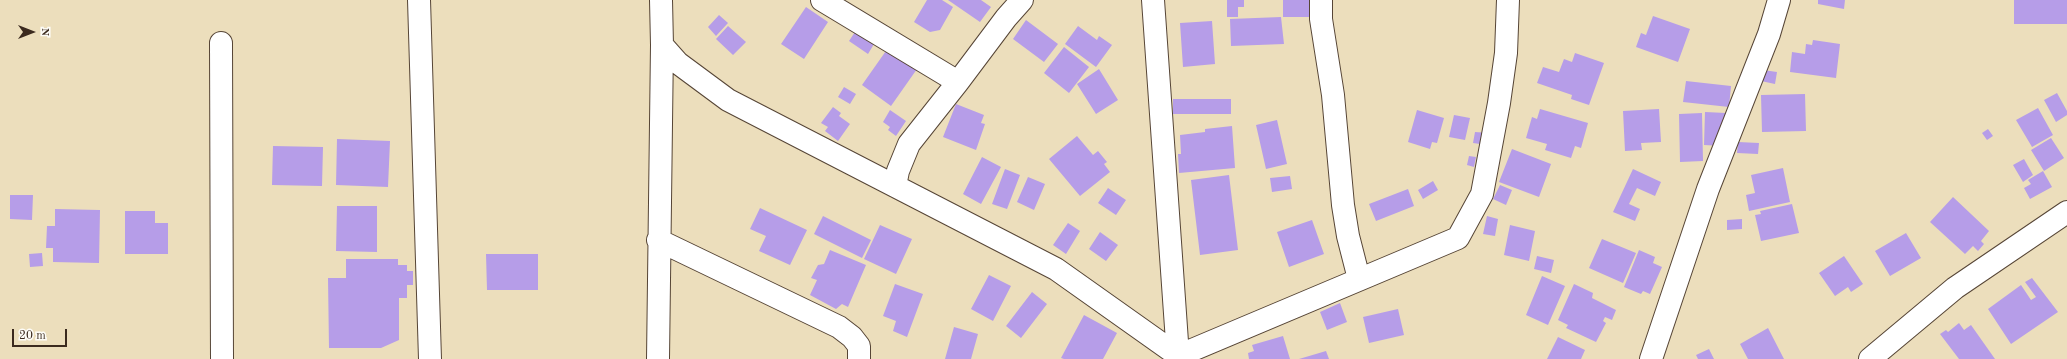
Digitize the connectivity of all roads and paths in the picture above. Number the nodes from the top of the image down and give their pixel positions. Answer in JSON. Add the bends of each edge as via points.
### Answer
{"nodes":[{"id":1,"x":419,"y":0,"type":"edge"},
{"id":2,"x":661,"y":0,"type":"edge"},
{"id":3,"x":822,"y":0,"type":"edge"},
{"id":4,"x":1022,"y":0,"type":"edge"},
{"id":5,"x":1153,"y":0,"type":"edge"},
{"id":6,"x":1321,"y":0,"type":"edge"},
{"id":7,"x":1508,"y":0,"type":"edge"},
{"id":8,"x":1779,"y":0,"type":"edge"},
{"id":9,"x":221,"y":43,"type":"dead end"},
{"id":10,"x":662,"y":45,"type":"junction"},
{"id":11,"x":958,"y":82,"type":"junction"},
{"id":12,"x":895,"y":186,"type":"junction"},
{"id":13,"x":2067,"y":212,"type":"edge"},
{"id":14,"x":658,"y":240,"type":"junction"},
{"id":15,"x":1359,"y":279,"type":"junction"},
{"id":16,"x":1181,"y":358,"type":"edge"},
{"id":17,"x":222,"y":359,"type":"edge"},
{"id":18,"x":430,"y":359,"type":"edge"},
{"id":19,"x":658,"y":359,"type":"edge"},
{"id":20,"x":859,"y":359,"type":"edge"},
{"id":21,"x":1651,"y":359,"type":"edge"},
{"id":22,"x":1870,"y":359,"type":"edge"}],
"edges":[{"from":1,"to":18,"type":"street"},
{"from":2,"to":10,"type":"street"},
{"from":3,"to":11,"type":"street"},
{"from":4,"to":11,"type":"street"},
{"from":5,"to":16,"type":"street"},
{"from":6,"to":15,"type":"street","via":[[1321,19],[1333,95],[1343,205]]},
{"from":7,"to":15,"type":"street","via":[[1506,53],[1499,103],[1482,194],[1477,205],[1458,238]]},
{"from":8,"to":21,"type":"street","via":[[1769,34],[1708,189]]},
{"from":9,"to":17,"type":"street"},
{"from":10,"to":12,"type":"street","via":[[678,63],[728,100]]},
{"from":10,"to":14,"type":"street"},
{"from":11,"to":12,"type":"street","via":[[910,144],[898,171]]},
{"from":12,"to":16,"type":"street","via":[[1056,269]]},
{"from":13,"to":22,"type":"street","via":[[1954,288]]},
{"from":14,"to":19,"type":"street"},
{"from":14,"to":20,"type":"street","via":[[839,327],[859,346]]},
{"from":15,"to":16,"type":"street"}]}
